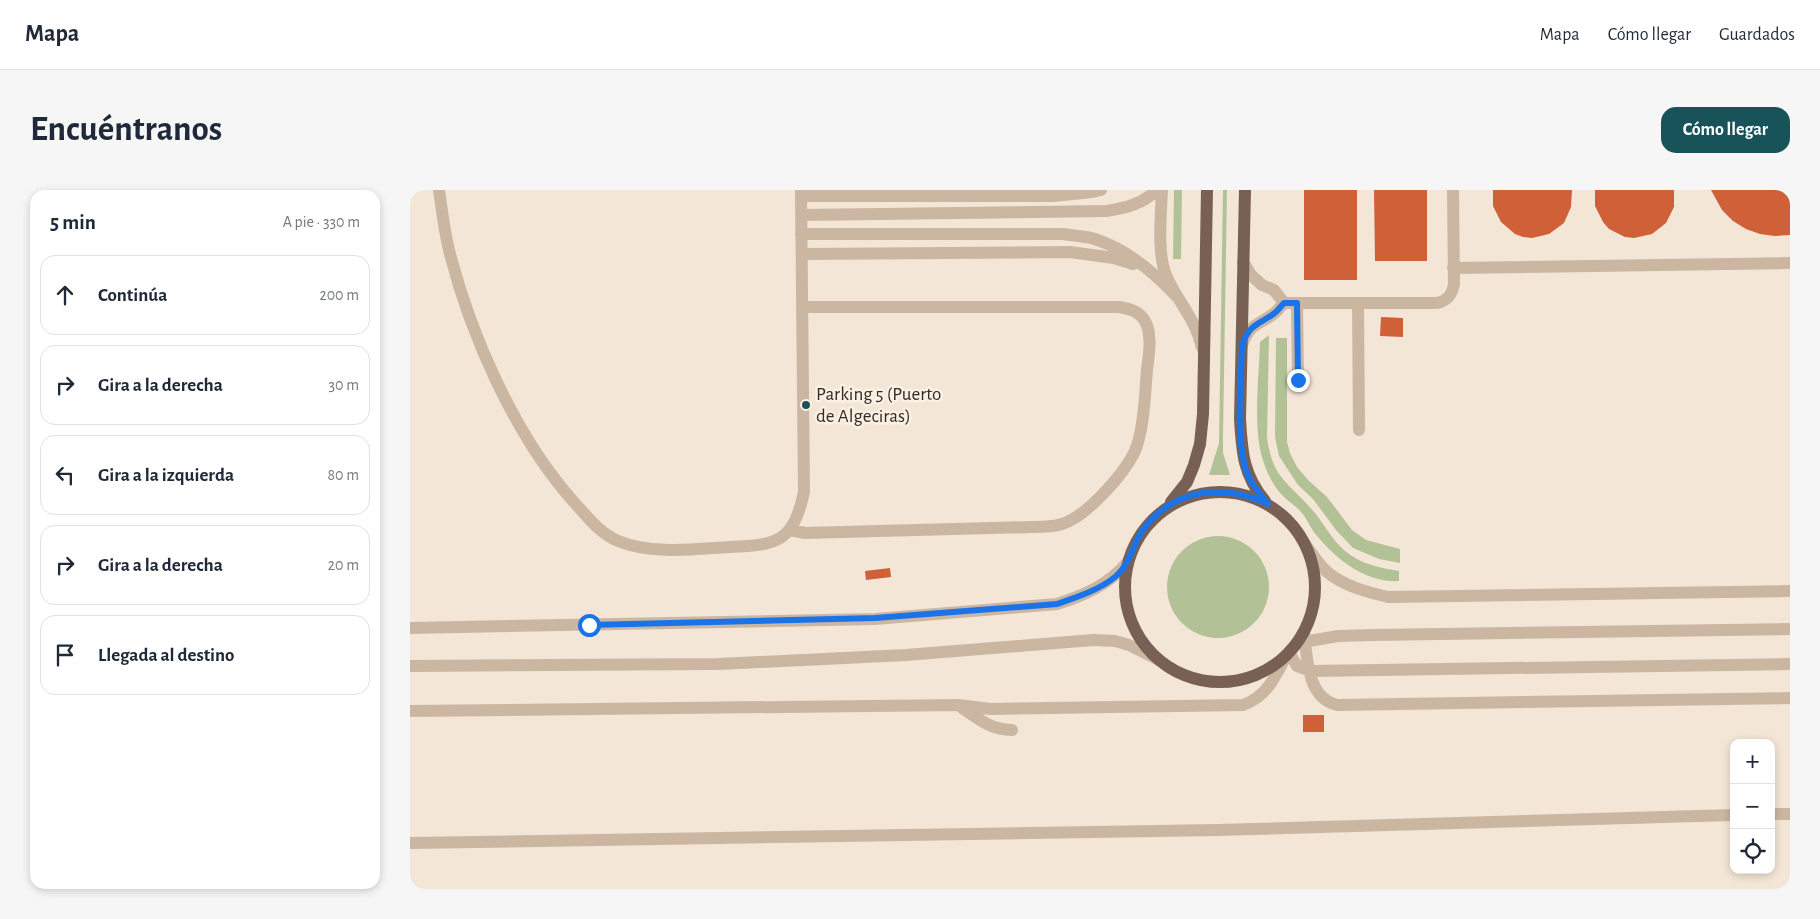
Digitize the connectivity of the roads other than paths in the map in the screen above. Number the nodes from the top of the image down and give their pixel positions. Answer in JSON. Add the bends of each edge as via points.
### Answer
{"nodes":[{"id":1,"x":439,"y":190,"type":"edge"},
{"id":2,"x":1101,"y":190,"type":"edge"},
{"id":3,"x":1157,"y":190,"type":"edge"},
{"id":4,"x":1162,"y":190,"type":"edge"},
{"id":5,"x":1207,"y":190,"type":"edge"},
{"id":6,"x":1245,"y":190,"type":"edge"},
{"id":7,"x":1453,"y":190,"type":"edge"},
{"id":8,"x":801,"y":193,"type":"edge"},
{"id":9,"x":801,"y":215,"type":"junction"},
{"id":10,"x":801,"y":234,"type":"junction"},
{"id":11,"x":802,"y":254,"type":"junction"},
{"id":12,"x":1243,"y":262,"type":"junction"},
{"id":13,"x":1790,"y":263,"type":"edge"},
{"id":14,"x":1454,"y":268,"type":"junction"},
{"id":15,"x":1153,"y":273,"type":"junction"},
{"id":16,"x":1177,"y":297,"type":"junction"},
{"id":17,"x":1284,"y":303,"type":"junction"},
{"id":18,"x":1297,"y":303,"type":"junction"},
{"id":19,"x":1358,"y":303,"type":"junction"},
{"id":20,"x":802,"y":307,"type":"junction"},
{"id":21,"x":1242,"y":345,"type":"junction"},
{"id":22,"x":1204,"y":369,"type":"junction"},
{"id":23,"x":1298,"y":380,"type":"dead end"},
{"id":24,"x":1359,"y":430,"type":"dead end"},
{"id":25,"x":1268,"y":504,"type":"junction"},
{"id":26,"x":1168,"y":506,"type":"junction"},
{"id":27,"x":790,"y":530,"type":"junction"},
{"id":28,"x":1304,"y":542,"type":"junction"},
{"id":29,"x":1127,"y":563,"type":"junction"},
{"id":30,"x":1790,"y":591,"type":"edge"},
{"id":31,"x":410,"y":628,"type":"edge"},
{"id":32,"x":1790,"y":629,"type":"edge"},
{"id":33,"x":1296,"y":645,"type":"junction"},
{"id":34,"x":1157,"y":659,"type":"junction"},
{"id":35,"x":1790,"y":664,"type":"edge"},
{"id":36,"x":410,"y":666,"type":"edge"},
{"id":37,"x":1310,"y":671,"type":"junction"},
{"id":38,"x":1790,"y":698,"type":"edge"},
{"id":39,"x":958,"y":705,"type":"junction"},
{"id":40,"x":410,"y":711,"type":"edge"},
{"id":41,"x":1012,"y":730,"type":"dead end"},
{"id":42,"x":1775,"y":814,"type":"edge"},
{"id":43,"x":1790,"y":814,"type":"edge"},
{"id":44,"x":1730,"y":815,"type":"edge"},
{"id":45,"x":410,"y":843,"type":"edge"}],
"edges":[{"from":1,"to":27,"type":"street","via":[[449,249],[468,311],[500,388],[554,480],[597,528],[618,541],[651,549],[762,546],[779,540]]},
{"from":2,"to":8,"type":"street","via":[[1054,196]]},
{"from":3,"to":9,"type":"street","via":[[1147,200],[1106,211]]},
{"from":4,"to":16,"type":"street","via":[[1162,264]]},
{"from":5,"to":22,"type":"main road"},
{"from":6,"to":12,"type":"main road"},
{"from":7,"to":14,"type":"street"},
{"from":8,"to":9,"type":"street"},
{"from":9,"to":10,"type":"street"},
{"from":10,"to":11,"type":"street"},
{"from":10,"to":15,"type":"street","via":[[1064,234],[1093,238]]},
{"from":11,"to":15,"type":"street","via":[[1070,252],[1114,258]]},
{"from":11,"to":20,"type":"street"},
{"from":12,"to":17,"type":"street","via":[[1250,275],[1262,286],[1274,290]]},
{"from":12,"to":21,"type":"main road"},
{"from":13,"to":14,"type":"street"},
{"from":14,"to":19,"type":"street","via":[[1453,290],[1442,302]]},
{"from":15,"to":16,"type":"street"},
{"from":16,"to":22,"type":"street","via":[[1197,328]]},
{"from":17,"to":18,"type":"street"},
{"from":17,"to":21,"type":"street","via":[[1252,327]]},
{"from":18,"to":19,"type":"street"},
{"from":18,"to":23,"type":"street"},
{"from":19,"to":24,"type":"street"},
{"from":20,"to":27,"type":"street","via":[[804,492],[800,512]]},
{"from":20,"to":27,"type":"street","via":[[1119,307],[1140,314],[1150,336],[1143,408],[1134,452],[1120,474],[1086,511],[1061,525],[805,533]]},
{"from":21,"to":25,"type":"main road","via":[[1240,419],[1246,472]]},
{"from":22,"to":26,"type":"main road","via":[[1200,444],[1187,482]]},
{"from":25,"to":26,"type":"main road","via":[[1235,492],[1218,491],[1200,493]]},
{"from":25,"to":28,"type":"main road","via":[[1283,515]]},
{"from":26,"to":29,"type":"main road","via":[[1142,531]]},
{"from":28,"to":30,"type":"street","via":[[1326,571],[1345,583],[1388,597]]},
{"from":28,"to":33,"type":"main road","via":[[1313,568],[1315,594],[1312,612]]},
{"from":29,"to":31,"type":"street","via":[[1116,576],[1100,586],[1057,604],[875,618]]},
{"from":29,"to":34,"type":"main road","via":[[1125,598],[1129,615],[1135,631]]},
{"from":32,"to":33,"type":"street","via":[[1338,636]]},
{"from":33,"to":34,"type":"main road","via":[[1272,667],[1256,676],[1222,683],[1187,677]]},
{"from":33,"to":37,"type":"street"},
{"from":33,"to":37,"type":"street","via":[[1297,666]]},
{"from":33,"to":39,"type":"street","via":[[1263,695],[1243,705],[991,709]]},
{"from":34,"to":36,"type":"street","via":[[1129,644],[1093,640],[906,655],[719,664]]},
{"from":35,"to":37,"type":"street"},
{"from":37,"to":38,"type":"street","via":[[1319,695],[1327,703],[1337,705]]},
{"from":39,"to":40,"type":"street"},
{"from":39,"to":41,"type":"street","via":[[988,726]]},
{"from":42,"to":43,"type":"street"},
{"from":44,"to":45,"type":"street","via":[[1217,830]]}]}
